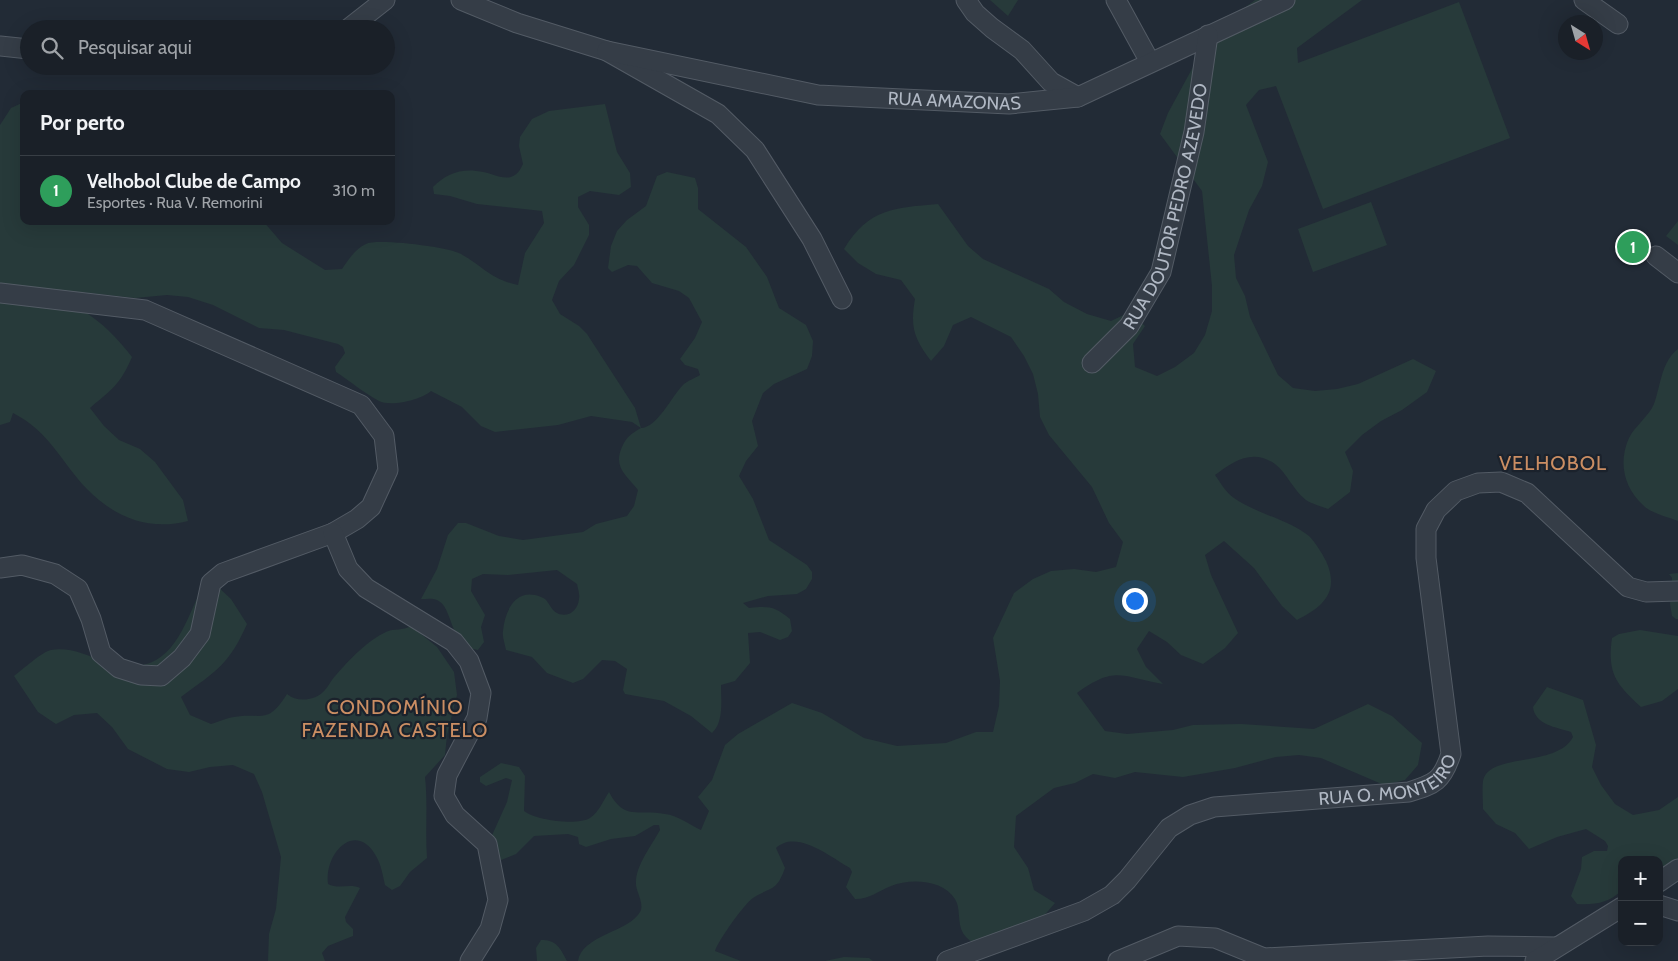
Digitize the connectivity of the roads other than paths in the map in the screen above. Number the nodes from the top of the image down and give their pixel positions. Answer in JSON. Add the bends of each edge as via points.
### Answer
{"nodes":[{"id":1,"x":385,"y":0,"type":"edge"},
{"id":2,"x":461,"y":0,"type":"edge"},
{"id":3,"x":966,"y":0,"type":"edge"},
{"id":4,"x":1116,"y":0,"type":"edge"},
{"id":5,"x":1285,"y":0,"type":"edge"},
{"id":6,"x":1584,"y":0,"type":"edge"},
{"id":7,"x":359,"y":20,"type":"edge"},
{"id":8,"x":1618,"y":24,"type":"dead end"},
{"id":9,"x":1208,"y":35,"type":"junction"},
{"id":10,"x":0,"y":46,"type":"edge"},
{"id":11,"x":20,"y":48,"type":"edge"},
{"id":12,"x":607,"y":51,"type":"junction"},
{"id":13,"x":1150,"y":62,"type":"junction"},
{"id":14,"x":1078,"y":97,"type":"junction"},
{"id":15,"x":1656,"y":256,"type":"dead end"},
{"id":16,"x":1678,"y":273,"type":"edge"},
{"id":17,"x":0,"y":293,"type":"edge"},
{"id":18,"x":842,"y":299,"type":"dead end"},
{"id":19,"x":1092,"y":363,"type":"dead end"},
{"id":20,"x":333,"y":533,"type":"junction"},
{"id":21,"x":0,"y":568,"type":"edge"},
{"id":22,"x":1678,"y":591,"type":"edge"},
{"id":23,"x":1678,"y":869,"type":"edge"},
{"id":24,"x":1663,"y":879,"type":"edge"},
{"id":25,"x":1663,"y":906,"type":"edge"},
{"id":26,"x":1618,"y":909,"type":"edge"},
{"id":27,"x":1678,"y":911,"type":"edge"},
{"id":28,"x":1556,"y":947,"type":"junction"},
{"id":29,"x":470,"y":961,"type":"edge"},
{"id":30,"x":947,"y":961,"type":"edge"},
{"id":31,"x":1118,"y":961,"type":"edge"},
{"id":32,"x":1534,"y":961,"type":"edge"}],
"edges":[{"from":1,"to":7,"type":"street"},
{"from":2,"to":12,"type":"street","via":[[517,24]]},
{"from":3,"to":14,"type":"street","via":[[975,13],[1022,50],[1050,82]]},
{"from":4,"to":13,"type":"street"},
{"from":5,"to":9,"type":"street","name":"RUA AMAZONAS"},
{"from":6,"to":8,"type":"street"},
{"from":9,"to":13,"type":"street","name":"RUA AMAZONAS"},
{"from":9,"to":19,"type":"street","name":"RUA DOUTOR PEDRO AZEVEDO","via":[[1194,132],[1161,272],[1128,326]]},
{"from":10,"to":11,"type":"street"},
{"from":12,"to":14,"type":"street","name":"RUA AMAZONAS","via":[[818,95],[1010,104]]},
{"from":12,"to":18,"type":"street","via":[[718,114],[756,150],[812,240]]},
{"from":13,"to":14,"type":"street","name":"RUA AMAZONAS"},
{"from":15,"to":16,"type":"street"},
{"from":17,"to":20,"type":"street","via":[[145,310],[361,405],[384,436],[388,470],[371,507]]},
{"from":20,"to":21,"type":"street","via":[[223,573],[211,583],[200,634],[182,658],[161,676],[141,676],[119,668],[101,653],[78,589],[55,574],[22,565]]},
{"from":20,"to":29,"type":"street","via":[[348,569],[366,588],[454,642],[469,660],[481,693],[477,718],[447,775],[444,796],[455,815],[487,844],[498,900],[490,929]]},
{"from":22,"to":30,"type":"street","name":"RUA O. MONTEIRO","via":[[1646,592],[1628,587],[1527,493],[1501,482],[1478,483],[1456,491],[1436,510],[1426,529],[1426,558],[1451,754],[1445,773],[1432,785],[1409,792],[1214,808],[1190,815],[1169,828],[1112,895],[1084,911]]},
{"from":23,"to":24,"type":"street"},
{"from":25,"to":27,"type":"street"},
{"from":26,"to":28,"type":"street"},
{"from":28,"to":31,"type":"street","via":[[1488,946],[1264,958],[1215,938],[1178,936]]},
{"from":28,"to":32,"type":"street"}]}
